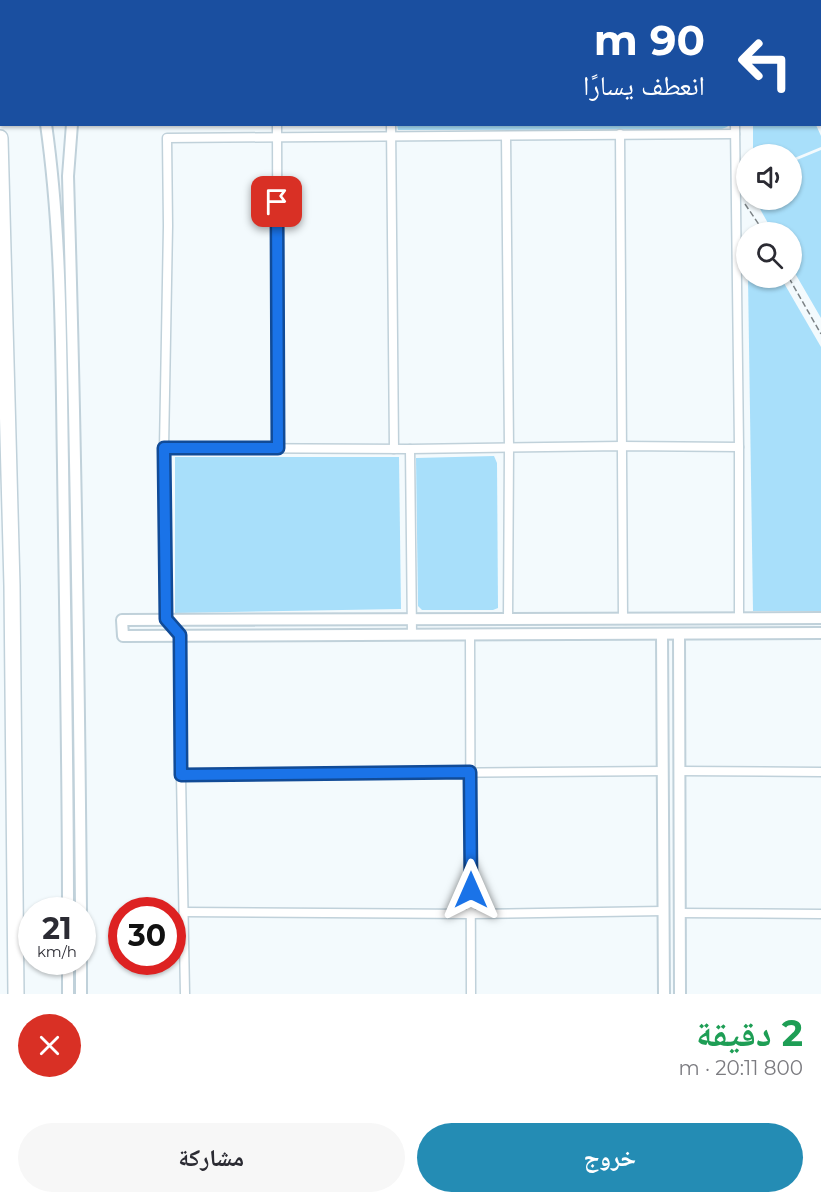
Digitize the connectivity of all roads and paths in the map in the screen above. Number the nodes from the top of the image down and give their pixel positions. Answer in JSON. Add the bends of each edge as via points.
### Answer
{"nodes":[{"id":1,"x":46,"y":126,"type":"edge"},
{"id":2,"x":72,"y":126,"type":"edge"},
{"id":3,"x":277,"y":126,"type":"edge"},
{"id":4,"x":391,"y":126,"type":"edge"},
{"id":5,"x":735,"y":129,"type":"edge"},
{"id":6,"x":620,"y":134,"type":"junction"},
{"id":7,"x":391,"y":136,"type":"junction"},
{"id":8,"x":506,"y":136,"type":"junction"},
{"id":9,"x":0,"y":138,"type":"edge"},
{"id":10,"x":277,"y":138,"type":"junction"},
{"id":11,"x":736,"y":191,"type":"edge"},
{"id":12,"x":736,"y":210,"type":"edge"},
{"id":13,"x":795,"y":288,"type":"edge"},
{"id":14,"x":821,"y":334,"type":"edge"},
{"id":15,"x":622,"y":446,"type":"junction"},
{"id":16,"x":739,"y":447,"type":"junction"},
{"id":17,"x":164,"y":448,"type":"junction"},
{"id":18,"x":278,"y":448,"type":"junction"},
{"id":19,"x":394,"y":448,"type":"junction"},
{"id":20,"x":410,"y":448,"type":"junction"},
{"id":21,"x":509,"y":448,"type":"junction"},
{"id":22,"x":623,"y":618,"type":"junction"},
{"id":23,"x":739,"y":618,"type":"junction"},
{"id":24,"x":774,"y":618,"type":"junction"},
{"id":25,"x":821,"y":618,"type":"edge"},
{"id":26,"x":166,"y":619,"type":"junction"},
{"id":27,"x":411,"y":619,"type":"junction"},
{"id":28,"x":508,"y":619,"type":"junction"},
{"id":29,"x":821,"y":633,"type":"edge"},
{"id":30,"x":662,"y":634,"type":"junction"},
{"id":31,"x":679,"y":634,"type":"junction"},
{"id":32,"x":775,"y":634,"type":"junction"},
{"id":33,"x":180,"y":635,"type":"junction"},
{"id":34,"x":412,"y":635,"type":"junction"},
{"id":35,"x":470,"y":635,"type":"junction"},
{"id":36,"x":663,"y":771,"type":"junction"},
{"id":37,"x":680,"y":771,"type":"junction"},
{"id":38,"x":470,"y":772,"type":"junction"},
{"id":39,"x":821,"y":772,"type":"edge"},
{"id":40,"x":181,"y":775,"type":"junction"},
{"id":41,"x":663,"y":842,"type":"junction"},
{"id":42,"x":680,"y":842,"type":"junction"},
{"id":43,"x":68,"y":897,"type":"edge"},
{"id":44,"x":81,"y":897,"type":"edge"},
{"id":45,"x":184,"y":897,"type":"edge"},
{"id":46,"x":663,"y":911,"type":"junction"},
{"id":47,"x":186,"y":912,"type":"edge"},
{"id":48,"x":680,"y":913,"type":"junction"},
{"id":49,"x":471,"y":914,"type":"junction"},
{"id":50,"x":821,"y":914,"type":"edge"},
{"id":51,"x":68,"y":975,"type":"edge"},
{"id":52,"x":81,"y":975,"type":"edge"},
{"id":53,"x":185,"y":975,"type":"edge"},
{"id":54,"x":16,"y":994,"type":"edge"},
{"id":55,"x":68,"y":994,"type":"edge"},
{"id":56,"x":81,"y":994,"type":"edge"},
{"id":57,"x":185,"y":994,"type":"edge"},
{"id":58,"x":471,"y":994,"type":"edge"},
{"id":59,"x":664,"y":994,"type":"edge"},
{"id":60,"x":680,"y":994,"type":"edge"}],
"edges":[{"from":1,"to":43,"type":"street","via":[[55,199],[60,323]]},
{"from":2,"to":44,"type":"street","via":[[68,176],[76,441]]},
{"from":3,"to":10,"type":"street"},
{"from":4,"to":7,"type":"street"},
{"from":5,"to":6,"type":"street"},
{"from":5,"to":11,"type":"street"},
{"from":6,"to":8,"type":"street"},
{"from":6,"to":15,"type":"street"},
{"from":7,"to":8,"type":"street"},
{"from":7,"to":10,"type":"street"},
{"from":7,"to":19,"type":"street"},
{"from":8,"to":21,"type":"street"},
{"from":9,"to":54,"type":"highway","via":[[12,586]]},
{"from":10,"to":17,"type":"street","via":[[167,138]]},
{"from":10,"to":18,"type":"street"},
{"from":12,"to":16,"type":"street"},
{"from":13,"to":14,"type":"path"},
{"from":15,"to":16,"type":"street"},
{"from":15,"to":21,"type":"street"},
{"from":15,"to":22,"type":"street"},
{"from":16,"to":23,"type":"street"},
{"from":17,"to":18,"type":"street"},
{"from":17,"to":26,"type":"street"},
{"from":18,"to":19,"type":"street"},
{"from":19,"to":20,"type":"street"},
{"from":20,"to":21,"type":"street"},
{"from":20,"to":27,"type":"street"},
{"from":21,"to":28,"type":"street"},
{"from":22,"to":23,"type":"street"},
{"from":22,"to":28,"type":"street"},
{"from":23,"to":24,"type":"street"},
{"from":24,"to":25,"type":"street"},
{"from":24,"to":32,"type":"street"},
{"from":26,"to":27,"type":"street"},
{"from":26,"to":33,"type":"street"},
{"from":26,"to":33,"type":"street","via":[[122,620],[123,636]]},
{"from":27,"to":28,"type":"street"},
{"from":27,"to":34,"type":"street"},
{"from":29,"to":32,"type":"street"},
{"from":30,"to":31,"type":"street"},
{"from":30,"to":35,"type":"street"},
{"from":30,"to":36,"type":"street"},
{"from":31,"to":32,"type":"street"},
{"from":31,"to":37,"type":"street"},
{"from":33,"to":34,"type":"street"},
{"from":33,"to":40,"type":"street"},
{"from":34,"to":35,"type":"street"},
{"from":35,"to":38,"type":"street"},
{"from":36,"to":38,"type":"street"},
{"from":36,"to":41,"type":"street"},
{"from":37,"to":39,"type":"street"},
{"from":37,"to":42,"type":"street"},
{"from":38,"to":40,"type":"street"},
{"from":38,"to":49,"type":"street"},
{"from":40,"to":45,"type":"street"},
{"from":41,"to":42,"type":"street"},
{"from":41,"to":46,"type":"street"},
{"from":42,"to":48,"type":"street"},
{"from":46,"to":49,"type":"street"},
{"from":46,"to":59,"type":"street"},
{"from":47,"to":49,"type":"street"},
{"from":48,"to":50,"type":"street"},
{"from":48,"to":60,"type":"street"},
{"from":49,"to":58,"type":"street"},
{"from":51,"to":55,"type":"street"},
{"from":52,"to":56,"type":"street"},
{"from":53,"to":57,"type":"street"}]}
